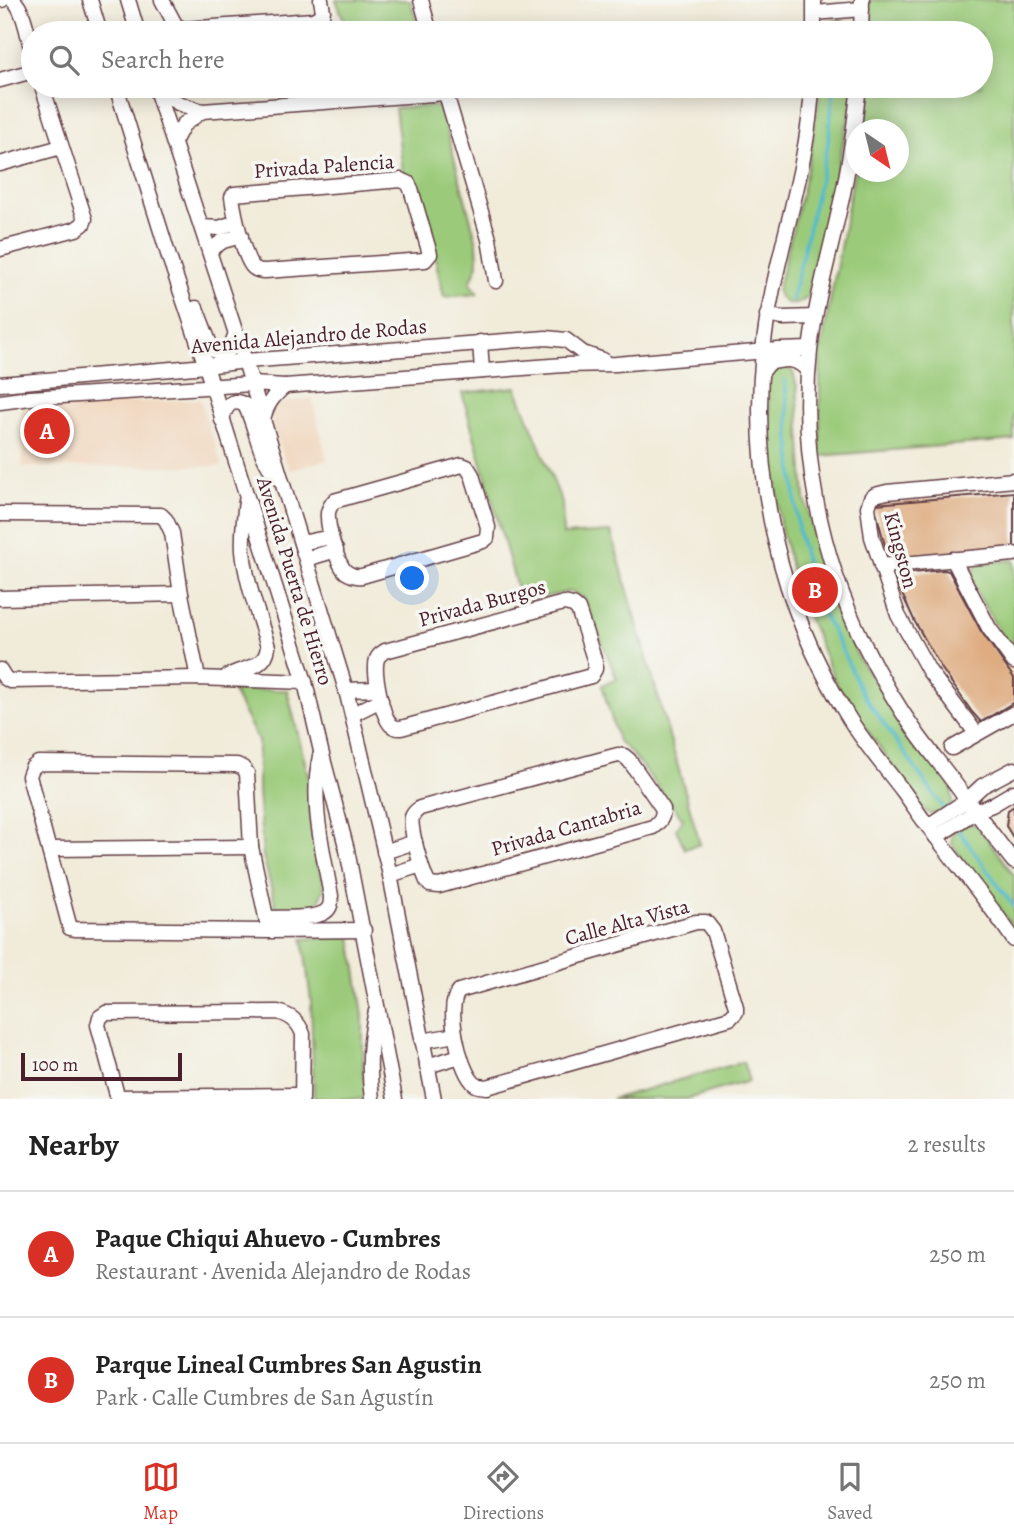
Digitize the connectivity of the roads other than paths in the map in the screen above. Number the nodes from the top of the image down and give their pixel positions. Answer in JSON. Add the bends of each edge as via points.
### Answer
{"nodes":[{"id":1,"x":13,"y":0,"type":"edge"},
{"id":2,"x":90,"y":0,"type":"edge"},
{"id":3,"x":143,"y":0,"type":"edge"},
{"id":4,"x":162,"y":0,"type":"edge"},
{"id":5,"x":321,"y":0,"type":"edge"},
{"id":6,"x":421,"y":0,"type":"edge"},
{"id":7,"x":129,"y":5,"type":"edge"},
{"id":8,"x":862,"y":5,"type":"edge"},
{"id":9,"x":815,"y":7,"type":"edge"},
{"id":10,"x":24,"y":21,"type":"edge"},
{"id":11,"x":96,"y":21,"type":"edge"},
{"id":12,"x":173,"y":21,"type":"edge"},
{"id":13,"x":299,"y":21,"type":"edge"},
{"id":14,"x":427,"y":21,"type":"edge"},
{"id":15,"x":21,"y":74,"type":"edge"},
{"id":16,"x":0,"y":80,"type":"edge"},
{"id":17,"x":46,"y":98,"type":"edge"},
{"id":18,"x":120,"y":98,"type":"edge"},
{"id":19,"x":159,"y":98,"type":"edge"},
{"id":20,"x":171,"y":98,"type":"edge"},
{"id":21,"x":346,"y":98,"type":"edge"},
{"id":22,"x":448,"y":98,"type":"edge"},
{"id":23,"x":811,"y":98,"type":"edge"},
{"id":24,"x":858,"y":98,"type":"edge"},
{"id":25,"x":202,"y":111,"type":"junction"},
{"id":26,"x":174,"y":142,"type":"junction"},
{"id":27,"x":61,"y":147,"type":"junction"},
{"id":28,"x":0,"y":164,"type":"edge"},
{"id":29,"x":202,"y":228,"type":"junction"},
{"id":30,"x":239,"y":229,"type":"junction"},
{"id":31,"x":0,"y":249,"type":"edge"},
{"id":32,"x":209,"y":250,"type":"junction"},
{"id":33,"x":175,"y":274,"type":"junction"},
{"id":34,"x":496,"y":281,"type":"dead end"},
{"id":35,"x":767,"y":315,"type":"junction"},
{"id":36,"x":815,"y":317,"type":"junction"},
{"id":37,"x":236,"y":333,"type":"junction"},
{"id":38,"x":480,"y":342,"type":"junction"},
{"id":39,"x":572,"y":345,"type":"junction"},
{"id":40,"x":810,"y":349,"type":"junction"},
{"id":41,"x":763,"y":351,"type":"junction"},
{"id":42,"x":245,"y":361,"type":"junction"},
{"id":43,"x":616,"y":364,"type":"junction"},
{"id":44,"x":564,"y":365,"type":"junction"},
{"id":45,"x":206,"y":366,"type":"junction"},
{"id":46,"x":482,"y":371,"type":"junction"},
{"id":47,"x":762,"y":372,"type":"junction"},
{"id":48,"x":808,"y":372,"type":"junction"},
{"id":49,"x":0,"y":384,"type":"edge"},
{"id":50,"x":251,"y":384,"type":"junction"},
{"id":51,"x":212,"y":386,"type":"junction"},
{"id":52,"x":285,"y":386,"type":"junction"},
{"id":53,"x":0,"y":402,"type":"edge"},
{"id":54,"x":263,"y":419,"type":"junction"},
{"id":55,"x":222,"y":420,"type":"junction"},
{"id":56,"x":1014,"y":480,"type":"edge"},
{"id":57,"x":282,"y":483,"type":"junction"},
{"id":58,"x":247,"y":494,"type":"junction"},
{"id":59,"x":0,"y":514,"type":"edge"},
{"id":60,"x":301,"y":543,"type":"junction"},
{"id":61,"x":334,"y":543,"type":"junction"},
{"id":62,"x":1014,"y":554,"type":"edge"},
{"id":63,"x":306,"y":559,"type":"junction"},
{"id":64,"x":954,"y":559,"type":"junction"},
{"id":65,"x":881,"y":566,"type":"junction"},
{"id":66,"x":181,"y":594,"type":"junction"},
{"id":67,"x":0,"y":598,"type":"edge"},
{"id":68,"x":1014,"y":662,"type":"edge"},
{"id":69,"x":2,"y":674,"type":"edge"},
{"id":70,"x":198,"y":678,"type":"junction"},
{"id":71,"x":224,"y":679,"type":"junction"},
{"id":72,"x":305,"y":682,"type":"junction"},
{"id":73,"x":346,"y":690,"type":"junction"},
{"id":74,"x":380,"y":695,"type":"junction"},
{"id":75,"x":1014,"y":713,"type":"edge"},
{"id":76,"x":353,"y":714,"type":"junction"},
{"id":77,"x":976,"y":733,"type":"junction"},
{"id":78,"x":952,"y":748,"type":"dead end"},
{"id":79,"x":321,"y":751,"type":"junction"},
{"id":80,"x":1014,"y":769,"type":"edge"},
{"id":81,"x":1014,"y":792,"type":"edge"},
{"id":82,"x":971,"y":806,"type":"junction"},
{"id":83,"x":932,"y":831,"type":"junction"},
{"id":84,"x":415,"y":842,"type":"junction"},
{"id":85,"x":251,"y":847,"type":"junction"},
{"id":86,"x":50,"y":849,"type":"junction"},
{"id":87,"x":384,"y":852,"type":"junction"},
{"id":88,"x":1014,"y":862,"type":"edge"},
{"id":89,"x":421,"y":865,"type":"junction"},
{"id":90,"x":390,"y":875,"type":"junction"},
{"id":91,"x":268,"y":924,"type":"junction"},
{"id":92,"x":364,"y":930,"type":"junction"},
{"id":93,"x":1014,"y":940,"type":"edge"},
{"id":94,"x":377,"y":1003,"type":"junction"},
{"id":95,"x":455,"y":1035,"type":"junction"},
{"id":96,"x":422,"y":1041,"type":"junction"},
{"id":97,"x":460,"y":1056,"type":"junction"},
{"id":98,"x":427,"y":1066,"type":"junction"},
{"id":99,"x":301,"y":1097,"type":"edge"},
{"id":100,"x":117,"y":1098,"type":"edge"},
{"id":101,"x":372,"y":1099,"type":"edge"},
{"id":102,"x":395,"y":1099,"type":"edge"},
{"id":103,"x":434,"y":1099,"type":"edge"}],
"edges":[{"from":1,"to":10,"type":"street"},
{"from":2,"to":11,"type":"street"},
{"from":3,"to":7,"type":"street"},
{"from":4,"to":12,"type":"street"},
{"from":5,"to":13,"type":"street","via":[[322,15]]},
{"from":6,"to":14,"type":"street"},
{"from":8,"to":9,"type":"street"},
{"from":15,"to":16,"type":"street"},
{"from":17,"to":27,"type":"street"},
{"from":18,"to":33,"type":"street","name":"Avenida Puerta de Hierro"},
{"from":19,"to":26,"type":"street","name":"Avenida Puerta de Hierro"},
{"from":20,"to":25,"type":"street"},
{"from":21,"to":25,"type":"street"},
{"from":22,"to":34,"type":"street","via":[[489,239]]},
{"from":23,"to":35,"type":"street","via":[[803,160]]},
{"from":24,"to":36,"type":"street","via":[[840,207]]},
{"from":25,"to":26,"type":"street","via":[[183,125]]},
{"from":26,"to":29,"type":"street","name":"Avenida Puerta de Hierro"},
{"from":27,"to":28,"type":"street"},
{"from":27,"to":31,"type":"street","via":[[81,204],[83,225]]},
{"from":29,"to":30,"type":"street"},
{"from":29,"to":32,"type":"street","name":"Avenida Puerta de Hierro"},
{"from":30,"to":30,"type":"street","name":"Privada Palencia","via":[[250,263],[261,271],[425,260],[430,254],[411,189],[401,180],[236,193],[232,197]]},
{"from":30,"to":32,"type":"street"},
{"from":32,"to":37,"type":"street","name":"Avenida Puerta de Hierro"},
{"from":33,"to":37,"type":"street","via":[[191,295],[215,351],[230,349]]},
{"from":33,"to":45,"type":"street","name":"Avenida Puerta de Hierro"},
{"from":35,"to":36,"type":"street"},
{"from":35,"to":41,"type":"street"},
{"from":36,"to":40,"type":"street"},
{"from":37,"to":42,"type":"street","name":"Avenida Puerta de Hierro"},
{"from":38,"to":39,"type":"street","name":"Avenida Alejandro de Rodas","via":[[558,339]]},
{"from":38,"to":42,"type":"street","name":"Avenida Alejandro de Rodas"},
{"from":38,"to":46,"type":"street"},
{"from":39,"to":43,"type":"street","name":"Avenida Alejandro de Rodas"},
{"from":39,"to":44,"type":"street","via":[[571,359]]},
{"from":40,"to":41,"type":"street","name":"Avenida Alejandro de Rodas"},
{"from":40,"to":48,"type":"street"},
{"from":41,"to":43,"type":"street","name":"Avenida Alejandro de Rodas"},
{"from":41,"to":47,"type":"street"},
{"from":42,"to":45,"type":"street","name":"Avenida Alejandro de Rodas"},
{"from":42,"to":50,"type":"street","name":"Avenida Puerta de Hierro"},
{"from":43,"to":44,"type":"street","name":"Avenida Alejandro de Rodas"},
{"from":44,"to":46,"type":"street","name":"Avenida Alejandro de Rodas"},
{"from":45,"to":49,"type":"street","name":"Avenida Alejandro de Rodas"},
{"from":45,"to":51,"type":"street","name":"Avenida Puerta de Hierro"},
{"from":46,"to":52,"type":"street","name":"Avenida Alejandro de Rodas"},
{"from":47,"to":48,"type":"street","via":[[769,363],[792,360]]},
{"from":47,"to":83,"type":"street","via":[[759,406],[765,491],[787,584],[821,667],[847,715]]},
{"from":48,"to":82,"type":"street","via":[[807,444],[818,510],[842,592],[880,674],[917,734]]},
{"from":50,"to":51,"type":"street","name":"Avenida Alejandro de Rodas"},
{"from":50,"to":52,"type":"street","name":"Avenida Alejandro de Rodas"},
{"from":50,"to":54,"type":"street","name":"Avenida Puerta de Hierro"},
{"from":51,"to":53,"type":"street","name":"Avenida Alejandro de Rodas"},
{"from":51,"to":55,"type":"street","name":"Avenida Puerta de Hierro"},
{"from":52,"to":54,"type":"street","via":[[274,395]]},
{"from":54,"to":57,"type":"street","name":"Avenida Puerta de Hierro"},
{"from":55,"to":57,"type":"street","via":[[232,402],[245,405],[264,462]]},
{"from":55,"to":58,"type":"street","name":"Avenida Puerta de Hierro"},
{"from":56,"to":65,"type":"street","name":"Kingston","via":[[874,495],[868,507]]},
{"from":57,"to":60,"type":"street","name":"Avenida Puerta de Hierro"},
{"from":58,"to":71,"type":"street","via":[[243,550],[268,648],[262,663]]},
{"from":58,"to":72,"type":"street","name":"Avenida Puerta de Hierro"},
{"from":59,"to":66,"type":"street","via":[[161,515],[172,533]]},
{"from":60,"to":61,"type":"street"},
{"from":60,"to":63,"type":"street","name":"Avenida Puerta de Hierro"},
{"from":61,"to":61,"type":"street","via":[[342,566],[356,577],[483,541],[488,527],[472,475],[462,465],[334,501],[327,515]]},
{"from":61,"to":63,"type":"street"},
{"from":62,"to":64,"type":"street"},
{"from":63,"to":73,"type":"street","name":"Avenida Puerta de Hierro"},
{"from":64,"to":65,"type":"street"},
{"from":64,"to":68,"type":"street","via":[[989,628]]},
{"from":65,"to":77,"type":"street","name":"Kingston","via":[[898,615],[929,671]]},
{"from":66,"to":67,"type":"street"},
{"from":66,"to":70,"type":"street"},
{"from":69,"to":70,"type":"street","via":[[10,681]]},
{"from":70,"to":71,"type":"street"},
{"from":71,"to":72,"type":"street"},
{"from":72,"to":79,"type":"street","name":"Avenida Puerta de Hierro"},
{"from":73,"to":74,"type":"street"},
{"from":73,"to":76,"type":"street","name":"Avenida Puerta de Hierro"},
{"from":74,"to":74,"type":"street","name":"Privada Burgos","via":[[387,720],[401,728],[591,676],[596,669],[578,610],[564,603],[385,651],[376,661]]},
{"from":74,"to":76,"type":"street"},
{"from":75,"to":77,"type":"street"},
{"from":76,"to":87,"type":"street","name":"Avenida Puerta de Hierro"},
{"from":77,"to":78,"type":"street"},
{"from":79,"to":91,"type":"street","via":[[316,802],[331,904],[325,912]]},
{"from":79,"to":92,"type":"street","name":"Avenida Puerta de Hierro"},
{"from":80,"to":82,"type":"street","via":[[982,786]]},
{"from":81,"to":82,"type":"street","via":[[992,805]]},
{"from":82,"to":83,"type":"street"},
{"from":82,"to":88,"type":"street"},
{"from":83,"to":93,"type":"street"},
{"from":84,"to":87,"type":"street"},
{"from":84,"to":89,"type":"street","name":"Privada Cantabria"},
{"from":84,"to":89,"type":"street","name":"Privada Cantabria","via":[[412,817],[419,808],[618,755],[629,760],[663,810],[653,827],[439,886],[430,885]]},
{"from":85,"to":86,"type":"street"},
{"from":85,"to":86,"type":"street","via":[[247,773],[237,765],[38,763],[29,776]]},
{"from":85,"to":91,"type":"street"},
{"from":86,"to":91,"type":"street","via":[[70,928]]},
{"from":87,"to":90,"type":"street","name":"Avenida Puerta de Hierro"},
{"from":89,"to":90,"type":"street"},
{"from":90,"to":96,"type":"street","name":"Avenida Puerta de Hierro"},
{"from":91,"to":92,"type":"street"},
{"from":92,"to":94,"type":"street","name":"Avenida Puerta de Hierro"},
{"from":94,"to":101,"type":"street","via":[[369,1062]]},
{"from":94,"to":102,"type":"street","name":"Avenida Puerta de Hierro"},
{"from":95,"to":96,"type":"street"},
{"from":95,"to":97,"type":"street","name":"Calle Alta Vista"},
{"from":95,"to":97,"type":"street","name":"Calle Alta Vista","via":[[454,999],[459,991],[695,922],[706,922],[713,932],[736,1007],[730,1018],[487,1087],[471,1080]]},
{"from":96,"to":98,"type":"street","name":"Avenida Puerta de Hierro"},
{"from":97,"to":98,"type":"street"},
{"from":98,"to":103,"type":"street","name":"Avenida Puerta de Hierro"},
{"from":99,"to":100,"type":"street"},
{"from":99,"to":100,"type":"street","via":[[303,1034],[294,1018],[278,1012],[106,1013],[98,1025]]}]}
